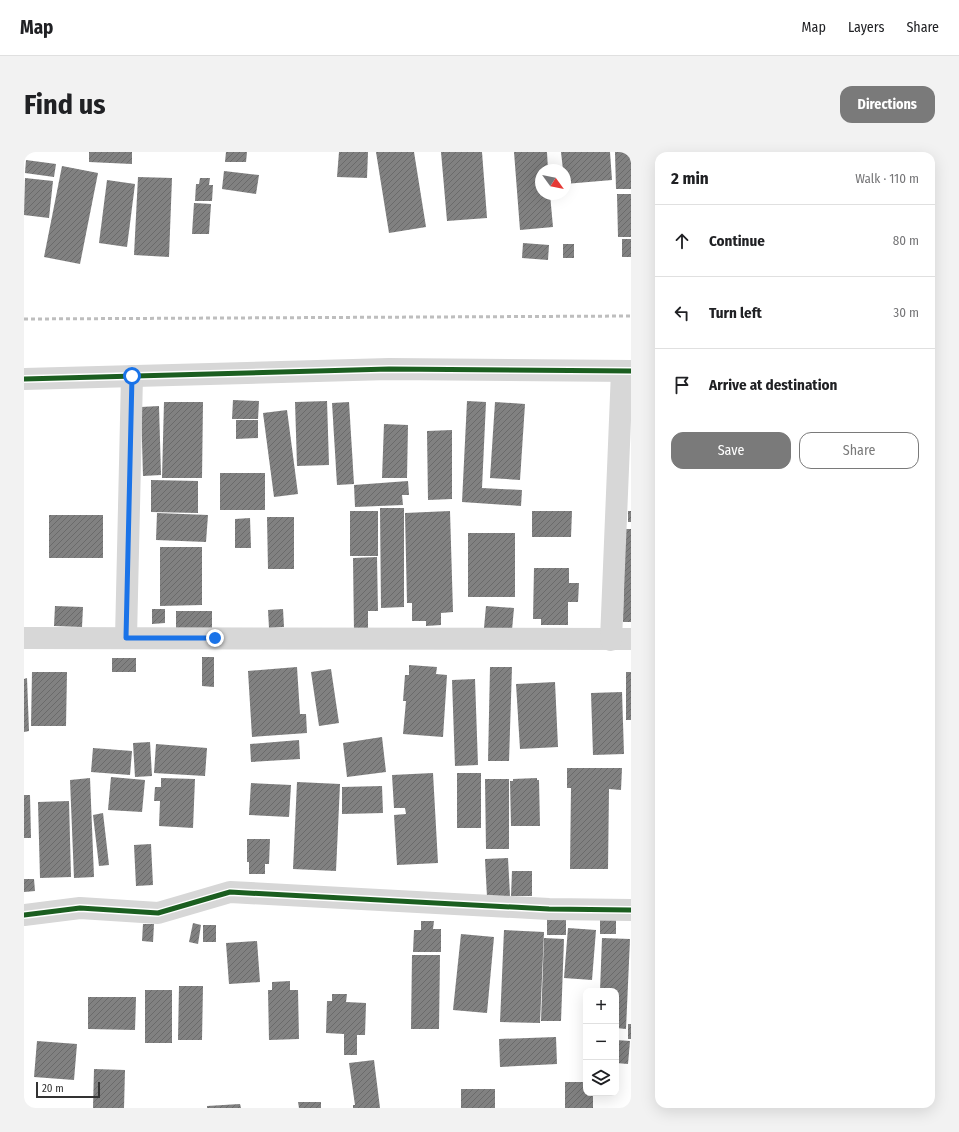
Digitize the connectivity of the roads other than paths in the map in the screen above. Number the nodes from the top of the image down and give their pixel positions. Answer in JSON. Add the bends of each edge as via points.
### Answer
{"nodes":[{"id":1,"x":626,"y":371,"type":"edge"},
{"id":2,"x":132,"y":376,"type":"junction"},
{"id":3,"x":24,"y":379,"type":"edge"},
{"id":4,"x":24,"y":638,"type":"edge"},
{"id":5,"x":126,"y":638,"type":"junction"},
{"id":6,"x":621,"y":640,"type":"edge"},
{"id":7,"x":631,"y":910,"type":"edge"},
{"id":8,"x":24,"y":915,"type":"edge"}],
"edges":[{"from":1,"to":2,"type":"street","via":[[389,369]]},
{"from":1,"to":6,"type":"street"},
{"from":2,"to":3,"type":"street"},
{"from":2,"to":5,"type":"street"},
{"from":4,"to":5,"type":"street"},
{"from":5,"to":6,"type":"street"},
{"from":7,"to":8,"type":"street","via":[[549,909],[230,892],[158,913],[80,908]]}]}
